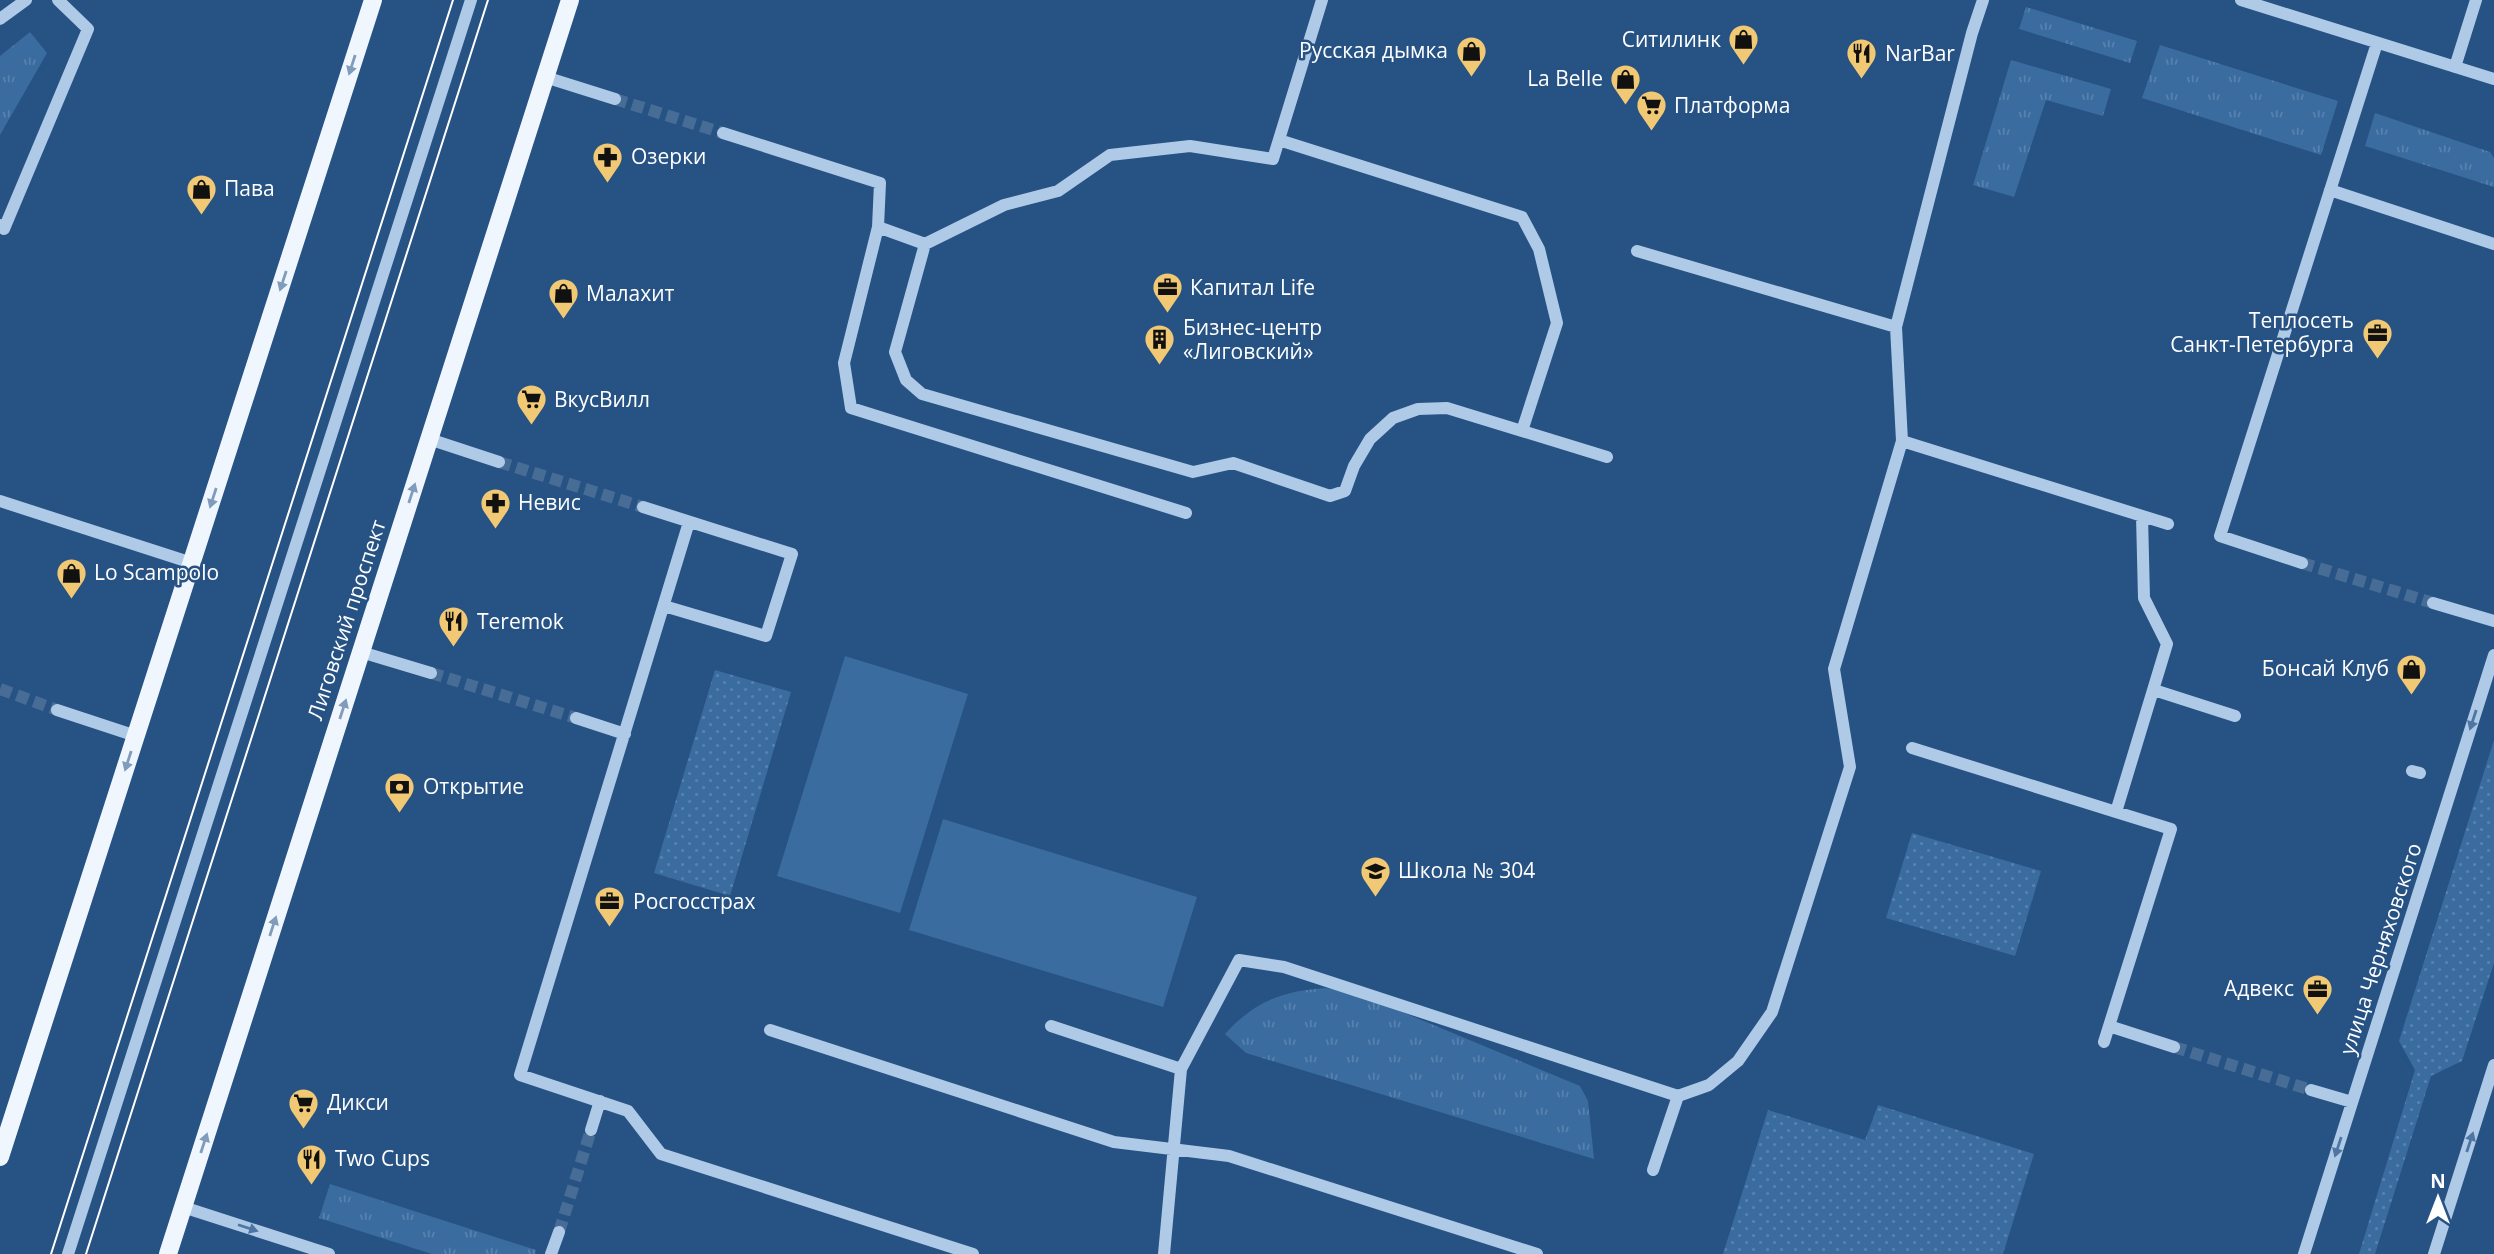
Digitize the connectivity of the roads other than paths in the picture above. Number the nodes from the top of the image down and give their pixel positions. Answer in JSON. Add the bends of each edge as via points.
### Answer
{"nodes":[{"id":1,"x":26,"y":0,"type":"edge"},
{"id":2,"x":58,"y":0,"type":"edge"},
{"id":3,"x":373,"y":0,"type":"edge"},
{"id":4,"x":471,"y":0,"type":"edge"},
{"id":5,"x":570,"y":0,"type":"edge"},
{"id":6,"x":1322,"y":0,"type":"edge"},
{"id":7,"x":1983,"y":0,"type":"edge"},
{"id":8,"x":2241,"y":0,"type":"edge"},
{"id":9,"x":2476,"y":0,"type":"edge"},
{"id":10,"x":0,"y":19,"type":"edge"},
{"id":11,"x":2378,"y":43,"type":"junction"},
{"id":12,"x":2455,"y":66,"type":"junction"},
{"id":13,"x":545,"y":77,"type":"junction"},
{"id":14,"x":2494,"y":79,"type":"edge"},
{"id":15,"x":615,"y":99,"type":"tunnel mouth"},
{"id":16,"x":723,"y":133,"type":"tunnel mouth"},
{"id":17,"x":1279,"y":140,"type":"junction"},
{"id":18,"x":2330,"y":190,"type":"junction"},
{"id":19,"x":0,"y":225,"type":"edge"},
{"id":20,"x":878,"y":228,"type":"junction"},
{"id":21,"x":925,"y":244,"type":"junction"},
{"id":22,"x":2494,"y":244,"type":"edge"},
{"id":23,"x":1637,"y":251,"type":"dead end"},
{"id":24,"x":1896,"y":327,"type":"junction"},
{"id":25,"x":1522,"y":431,"type":"junction"},
{"id":26,"x":429,"y":439,"type":"junction"},
{"id":27,"x":1902,"y":441,"type":"junction"},
{"id":28,"x":1607,"y":457,"type":"dead end"},
{"id":29,"x":499,"y":461,"type":"tunnel mouth"},
{"id":30,"x":0,"y":501,"type":"edge"},
{"id":31,"x":643,"y":507,"type":"tunnel mouth"},
{"id":32,"x":1186,"y":513,"type":"dead end"},
{"id":33,"x":2142,"y":516,"type":"junction"},
{"id":34,"x":689,"y":522,"type":"junction"},
{"id":35,"x":2168,"y":524,"type":"dead end"},
{"id":36,"x":192,"y":563,"type":"junction"},
{"id":37,"x":2302,"y":563,"type":"tunnel mouth"},
{"id":38,"x":2433,"y":603,"type":"tunnel mouth"},
{"id":39,"x":664,"y":606,"type":"junction"},
{"id":40,"x":2494,"y":621,"type":"edge"},
{"id":41,"x":361,"y":652,"type":"junction"},
{"id":42,"x":2494,"y":655,"type":"edge"},
{"id":43,"x":431,"y":673,"type":"tunnel mouth"},
{"id":44,"x":2154,"y":690,"type":"junction"},
{"id":45,"x":57,"y":710,"type":"tunnel mouth"},
{"id":46,"x":2235,"y":716,"type":"dead end"},
{"id":47,"x":576,"y":718,"type":"tunnel mouth"},
{"id":48,"x":625,"y":734,"type":"junction"},
{"id":49,"x":136,"y":736,"type":"junction"},
{"id":50,"x":1912,"y":748,"type":"dead end"},
{"id":51,"x":2116,"y":812,"type":"junction"},
{"id":52,"x":1051,"y":1027,"type":"dead end"},
{"id":53,"x":2109,"y":1027,"type":"junction"},
{"id":54,"x":770,"y":1030,"type":"dead end"},
{"id":55,"x":2104,"y":1042,"type":"dead end"},
{"id":56,"x":2174,"y":1047,"type":"tunnel mouth"},
{"id":57,"x":2494,"y":1068,"type":"edge"},
{"id":58,"x":1181,"y":1069,"type":"junction"},
{"id":59,"x":2311,"y":1090,"type":"tunnel mouth"},
{"id":60,"x":1678,"y":1096,"type":"junction"},
{"id":61,"x":600,"y":1101,"type":"junction"},
{"id":62,"x":2352,"y":1102,"type":"junction"},
{"id":63,"x":591,"y":1130,"type":"tunnel mouth"},
{"id":64,"x":1174,"y":1149,"type":"junction"},
{"id":65,"x":0,"y":1157,"type":"edge"},
{"id":66,"x":1653,"y":1170,"type":"dead end"},
{"id":67,"x":183,"y":1208,"type":"junction"},
{"id":68,"x":559,"y":1232,"type":"tunnel mouth"},
{"id":69,"x":68,"y":1254,"type":"edge"},
{"id":70,"x":168,"y":1254,"type":"edge"},
{"id":71,"x":329,"y":1254,"type":"edge"},
{"id":72,"x":551,"y":1254,"type":"edge"},
{"id":73,"x":973,"y":1254,"type":"edge"},
{"id":74,"x":1164,"y":1254,"type":"edge"},
{"id":75,"x":1537,"y":1254,"type":"edge"},
{"id":76,"x":2304,"y":1254,"type":"edge"},
{"id":77,"x":2434,"y":1254,"type":"edge"}],
"edges":[{"from":1,"to":10,"type":"street"},
{"from":2,"to":19,"type":"street","via":[[88,29],[4,229]]},
{"from":3,"to":36,"type":"main road","one_way":true},
{"from":4,"to":69,"type":"street"},
{"from":5,"to":13,"type":"main road","name":"Лиговский проспект"},
{"from":6,"to":17,"type":"street"},
{"from":7,"to":24,"type":"street"},
{"from":8,"to":11,"type":"street"},
{"from":9,"to":12,"type":"street"},
{"from":11,"to":12,"type":"street"},
{"from":11,"to":18,"type":"street"},
{"from":12,"to":14,"type":"street"},
{"from":13,"to":15,"type":"street"},
{"from":13,"to":26,"type":"main road","name":"Лиговский проспект"},
{"from":16,"to":20,"type":"street","via":[[880,183]]},
{"from":17,"to":21,"type":"street","via":[[1273,159],[1190,146],[1110,155],[1058,191],[1004,205]]},
{"from":17,"to":25,"type":"street","via":[[1522,217],[1539,249],[1557,323]]},
{"from":18,"to":22,"type":"street"},
{"from":18,"to":37,"type":"street","via":[[2220,536]]},
{"from":20,"to":21,"type":"street"},
{"from":20,"to":32,"type":"street","via":[[844,363],[851,408]]},
{"from":21,"to":25,"type":"street","via":[[895,352],[906,380],[922,394],[1193,472],[1233,463],[1330,496],[1345,491],[1370,439],[1393,418],[1418,409],[1447,408]]},
{"from":23,"to":24,"type":"street"},
{"from":24,"to":27,"type":"street"},
{"from":25,"to":28,"type":"street"},
{"from":26,"to":29,"type":"street"},
{"from":41,"to":26,"type":"main road","name":"Лиговский проспект","one_way":true},
{"from":27,"to":33,"type":"street"},
{"from":27,"to":60,"type":"street","via":[[1834,669],[1850,767],[1772,1012],[1738,1061],[1709,1085]]},
{"from":30,"to":36,"type":"street"},
{"from":31,"to":34,"type":"street"},
{"from":33,"to":35,"type":"street"},
{"from":33,"to":44,"type":"street","via":[[2144,598],[2167,644]]},
{"from":34,"to":39,"type":"street"},
{"from":34,"to":39,"type":"street","via":[[792,554],[766,636]]},
{"from":36,"to":49,"type":"main road"},
{"from":38,"to":40,"type":"street"},
{"from":39,"to":48,"type":"street"},
{"from":41,"to":43,"type":"street"},
{"from":67,"to":41,"type":"main road","name":"Лиговский проспект","one_way":true},
{"from":42,"to":62,"type":"street","name":"улица Черняховского","one_way":true},
{"from":44,"to":46,"type":"street"},
{"from":44,"to":51,"type":"street"},
{"from":45,"to":49,"type":"street"},
{"from":47,"to":48,"type":"street"},
{"from":48,"to":61,"type":"street","via":[[520,1075]]},
{"from":49,"to":65,"type":"main road","one_way":true},
{"from":50,"to":51,"type":"street"},
{"from":51,"to":53,"type":"street","via":[[2171,829]]},
{"from":52,"to":58,"type":"street"},
{"from":53,"to":55,"type":"street"},
{"from":53,"to":56,"type":"street"},
{"from":54,"to":64,"type":"street","via":[[1114,1142]]},
{"from":77,"to":57,"type":"street","one_way":true},
{"from":58,"to":60,"type":"street","via":[[1239,960],[1284,967]]},
{"from":58,"to":64,"type":"street"},
{"from":59,"to":62,"type":"street"},
{"from":60,"to":66,"type":"street"},
{"from":61,"to":63,"type":"street"},
{"from":61,"to":73,"type":"street","via":[[628,1111],[661,1154]]},
{"from":62,"to":76,"type":"street","name":"улица Черняховского","one_way":true},
{"from":64,"to":74,"type":"street"},
{"from":64,"to":75,"type":"street","via":[[1229,1156]]},
{"from":67,"to":70,"type":"main road","name":"Лиговский проспект"},
{"from":67,"to":71,"type":"street","one_way":true},
{"from":68,"to":72,"type":"street"}]}
